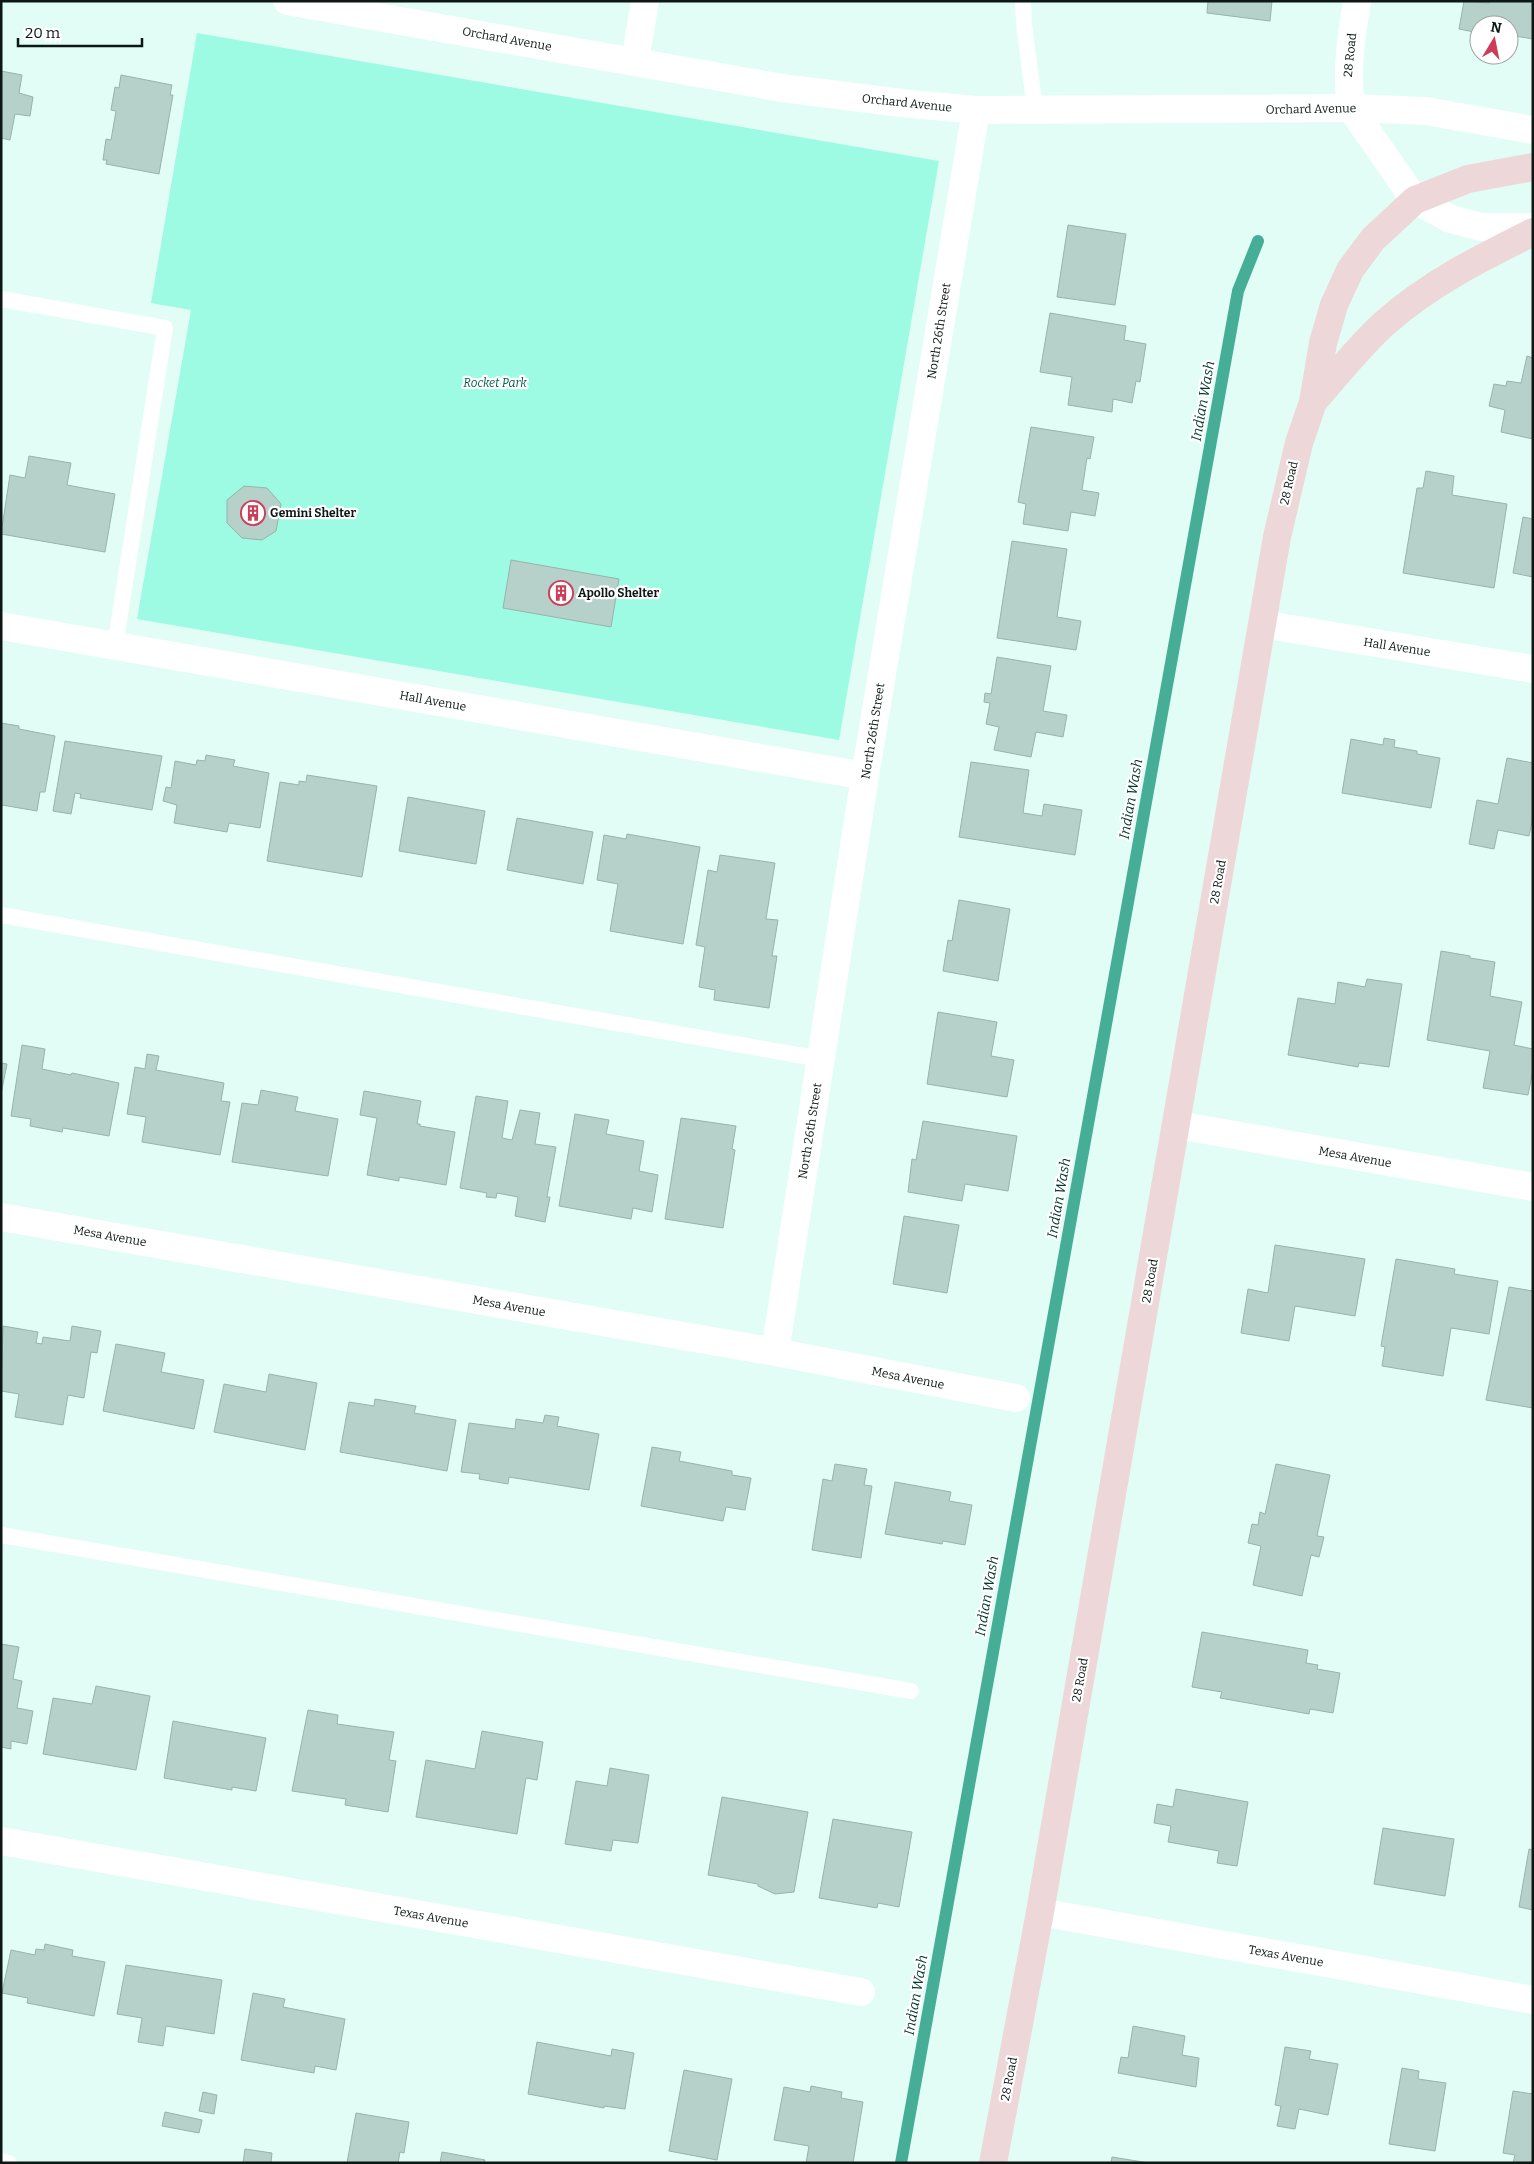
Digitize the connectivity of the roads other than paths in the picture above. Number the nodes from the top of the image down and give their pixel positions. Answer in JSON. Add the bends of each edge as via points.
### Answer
{"nodes":[{"id":1,"x":287,"y":1,"type":"edge"},
{"id":2,"x":645,"y":1,"type":"edge"},
{"id":3,"x":1023,"y":1,"type":"edge"},
{"id":4,"x":1357,"y":1,"type":"edge"},
{"id":5,"x":635,"y":61,"type":"junction"},
{"id":6,"x":1350,"y":108,"type":"junction"},
{"id":7,"x":976,"y":110,"type":"junction"},
{"id":8,"x":1035,"y":110,"type":"junction"},
{"id":9,"x":1533,"y":130,"type":"edge"},
{"id":10,"x":1533,"y":167,"type":"edge"},
{"id":11,"x":1415,"y":200,"type":"junction"},
{"id":12,"x":1533,"y":227,"type":"edge"},
{"id":13,"x":1533,"y":232,"type":"edge"},
{"id":14,"x":1,"y":299,"type":"edge"},
{"id":15,"x":1313,"y":402,"type":"junction"},
{"id":16,"x":1262,"y":624,"type":"junction"},
{"id":17,"x":1,"y":626,"type":"edge"},
{"id":18,"x":115,"y":646,"type":"junction"},
{"id":19,"x":1533,"y":669,"type":"edge"},
{"id":20,"x":865,"y":776,"type":"junction"},
{"id":21,"x":1,"y":915,"type":"edge"},
{"id":22,"x":821,"y":1059,"type":"junction"},
{"id":23,"x":1176,"y":1126,"type":"junction"},
{"id":24,"x":1533,"y":1188,"type":"edge"},
{"id":25,"x":1,"y":1217,"type":"edge"},
{"id":26,"x":775,"y":1352,"type":"junction"},
{"id":27,"x":1016,"y":1398,"type":"dead end"},
{"id":28,"x":1,"y":1534,"type":"edge"},
{"id":29,"x":911,"y":1691,"type":"dead end"},
{"id":30,"x":1,"y":1841,"type":"edge"},
{"id":31,"x":1040,"y":1912,"type":"junction"},
{"id":32,"x":861,"y":1992,"type":"dead end"},
{"id":33,"x":1533,"y":2000,"type":"edge"},
{"id":34,"x":1,"y":2162,"type":"edge"},
{"id":35,"x":8,"y":2163,"type":"edge"},
{"id":36,"x":994,"y":2163,"type":"edge"}],
"edges":[{"from":1,"to":5,"type":"street","name":"Orchard Avenue"},
{"from":2,"to":5,"type":"street"},
{"from":3,"to":8,"type":"lane"},
{"from":4,"to":6,"type":"street","name":"28 Road","via":[[1347,82]]},
{"from":5,"to":7,"type":"street","name":"Orchard Avenue","via":[[782,88]]},
{"from":6,"to":8,"type":"street","name":"Orchard Avenue"},
{"from":6,"to":9,"type":"street","name":"Orchard Avenue","via":[[1426,112]]},
{"from":6,"to":11,"type":"street"},
{"from":7,"to":8,"type":"street","name":"Orchard Avenue"},
{"from":7,"to":20,"type":"street","name":"North 26th Street"},
{"from":10,"to":11,"type":"main road","name":"28 Road","via":[[1468,179]]},
{"from":11,"to":12,"type":"street","via":[[1451,219],[1481,228]]},
{"from":11,"to":15,"type":"main road","name":"28 Road","via":[[1373,239],[1350,270],[1334,305],[1323,343]]},
{"from":13,"to":15,"type":"main road","name":"28 Road","via":[[1469,264],[1424,292],[1386,322]]},
{"from":14,"to":18,"type":"lane","via":[[165,328]]},
{"from":15,"to":16,"type":"main road","name":"28 Road","via":[[1288,486]]},
{"from":16,"to":19,"type":"street","name":"Hall Avenue"},
{"from":16,"to":23,"type":"main road","name":"28 Road"},
{"from":17,"to":18,"type":"street","name":"Hall Avenue"},
{"from":18,"to":20,"type":"street","name":"Hall Avenue"},
{"from":20,"to":22,"type":"street","name":"North 26th Street"},
{"from":21,"to":22,"type":"lane"},
{"from":22,"to":26,"type":"street","name":"North 26th Street"},
{"from":23,"to":24,"type":"street","name":"Mesa Avenue"},
{"from":23,"to":31,"type":"main road","name":"28 Road"},
{"from":25,"to":26,"type":"street","name":"Mesa Avenue"},
{"from":26,"to":27,"type":"street","name":"Mesa Avenue"},
{"from":28,"to":29,"type":"lane"},
{"from":30,"to":32,"type":"street","name":"Texas Avenue"},
{"from":31,"to":33,"type":"street","name":"Texas Avenue"},
{"from":31,"to":36,"type":"main road","name":"28 Road"},
{"from":34,"to":35,"type":"lane"}]}
